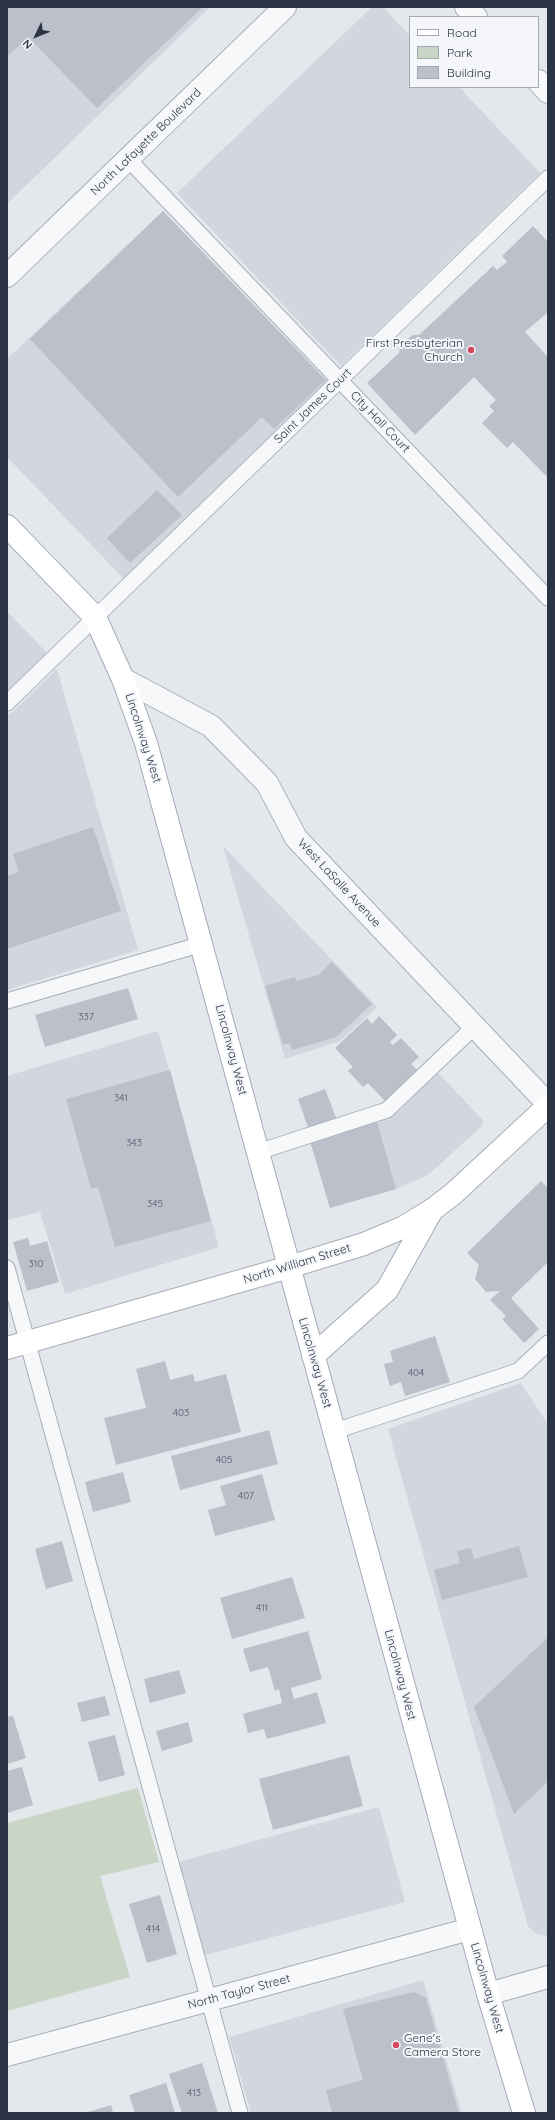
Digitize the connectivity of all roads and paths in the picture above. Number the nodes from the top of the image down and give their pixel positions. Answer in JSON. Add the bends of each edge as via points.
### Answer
{"nodes":[{"id":1,"x":285,"y":7,"type":"edge"},
{"id":2,"x":466,"y":7,"type":"edge"},
{"id":3,"x":475,"y":16,"type":"edge"},
{"id":4,"x":539,"y":82,"type":"edge"},
{"id":5,"x":548,"y":92,"type":"edge"},
{"id":6,"x":128,"y":159,"type":"junction"},
{"id":7,"x":548,"y":178,"type":"edge"},
{"id":8,"x":7,"y":276,"type":"edge"},
{"id":9,"x":340,"y":380,"type":"junction"},
{"id":10,"x":7,"y":526,"type":"edge"},
{"id":11,"x":548,"y":598,"type":"edge"},
{"id":12,"x":95,"y":616,"type":"junction"},
{"id":13,"x":123,"y":679,"type":"junction"},
{"id":14,"x":7,"y":703,"type":"edge"},
{"id":15,"x":202,"y":944,"type":"junction"},
{"id":16,"x":7,"y":1001,"type":"edge"},
{"id":17,"x":475,"y":1026,"type":"junction"},
{"id":18,"x":548,"y":1105,"type":"edge"},
{"id":19,"x":258,"y":1152,"type":"junction"},
{"id":20,"x":432,"y":1210,"type":"junction"},
{"id":21,"x":289,"y":1267,"type":"junction"},
{"id":22,"x":7,"y":1268,"type":"edge"},
{"id":23,"x":548,"y":1343,"type":"edge"},
{"id":24,"x":17,"y":1346,"type":"edge"},
{"id":25,"x":313,"y":1356,"type":"junction"},
{"id":26,"x":334,"y":1431,"type":"junction"},
{"id":27,"x":470,"y":1929,"type":"junction"},
{"id":28,"x":548,"y":1977,"type":"edge"},
{"id":29,"x":488,"y":1994,"type":"junction"},
{"id":30,"x":210,"y":2000,"type":"junction"},
{"id":31,"x":7,"y":2055,"type":"edge"},
{"id":32,"x":240,"y":2113,"type":"edge"},
{"id":33,"x":524,"y":2113,"type":"edge"}],
"edges":[{"from":1,"to":6,"type":"street","name":"North Lafayette Boulevard"},
{"from":2,"to":3,"type":"street"},
{"from":4,"to":5,"type":"street"},
{"from":6,"to":8,"type":"street","name":"North Lafayette Boulevard"},
{"from":6,"to":9,"type":"lane","name":"City Hall Court"},
{"from":7,"to":9,"type":"lane","name":"Saint James Court"},
{"from":9,"to":11,"type":"lane","name":"City Hall Court"},
{"from":9,"to":12,"type":"lane","name":"Saint James Court"},
{"from":10,"to":12,"type":"main road"},
{"from":12,"to":13,"type":"main road","name":"Lincolnway West"},
{"from":12,"to":14,"type":"lane","name":"Saint James Court"},
{"from":13,"to":15,"type":"main road","name":"Lincolnway West","via":[[146,742]]},
{"from":13,"to":17,"type":"street","name":"West LaSalle Avenue","via":[[211,726],[267,783],[296,838]]},
{"from":15,"to":16,"type":"lane"},
{"from":15,"to":19,"type":"main road","name":"Lincolnway West"},
{"from":17,"to":18,"type":"street","name":"West LaSalle Avenue"},
{"from":17,"to":19,"type":"lane","via":[[387,1110]]},
{"from":18,"to":20,"type":"main road","name":"North William Street"},
{"from":19,"to":21,"type":"main road","name":"Lincolnway West"},
{"from":20,"to":21,"type":"main road","name":"North William Street","via":[[404,1227],[364,1244]]},
{"from":20,"to":25,"type":"main road","via":[[387,1290]]},
{"from":21,"to":24,"type":"main road","name":"North William Street"},
{"from":21,"to":25,"type":"main road","name":"Lincolnway West"},
{"from":22,"to":24,"type":"lane"},
{"from":23,"to":26,"type":"lane","via":[[518,1371]]},
{"from":24,"to":30,"type":"lane","via":[[48,1415],[159,1824]]},
{"from":25,"to":26,"type":"main road","name":"Lincolnway West"},
{"from":26,"to":27,"type":"main road","name":"Lincolnway West"},
{"from":27,"to":29,"type":"main road","name":"Lincolnway West"},
{"from":27,"to":30,"type":"street","name":"North Taylor Street"},
{"from":28,"to":29,"type":"street"},
{"from":29,"to":33,"type":"main road","name":"Lincolnway West"},
{"from":30,"to":31,"type":"street","name":"North Taylor Street"},
{"from":30,"to":32,"type":"lane"}]}
